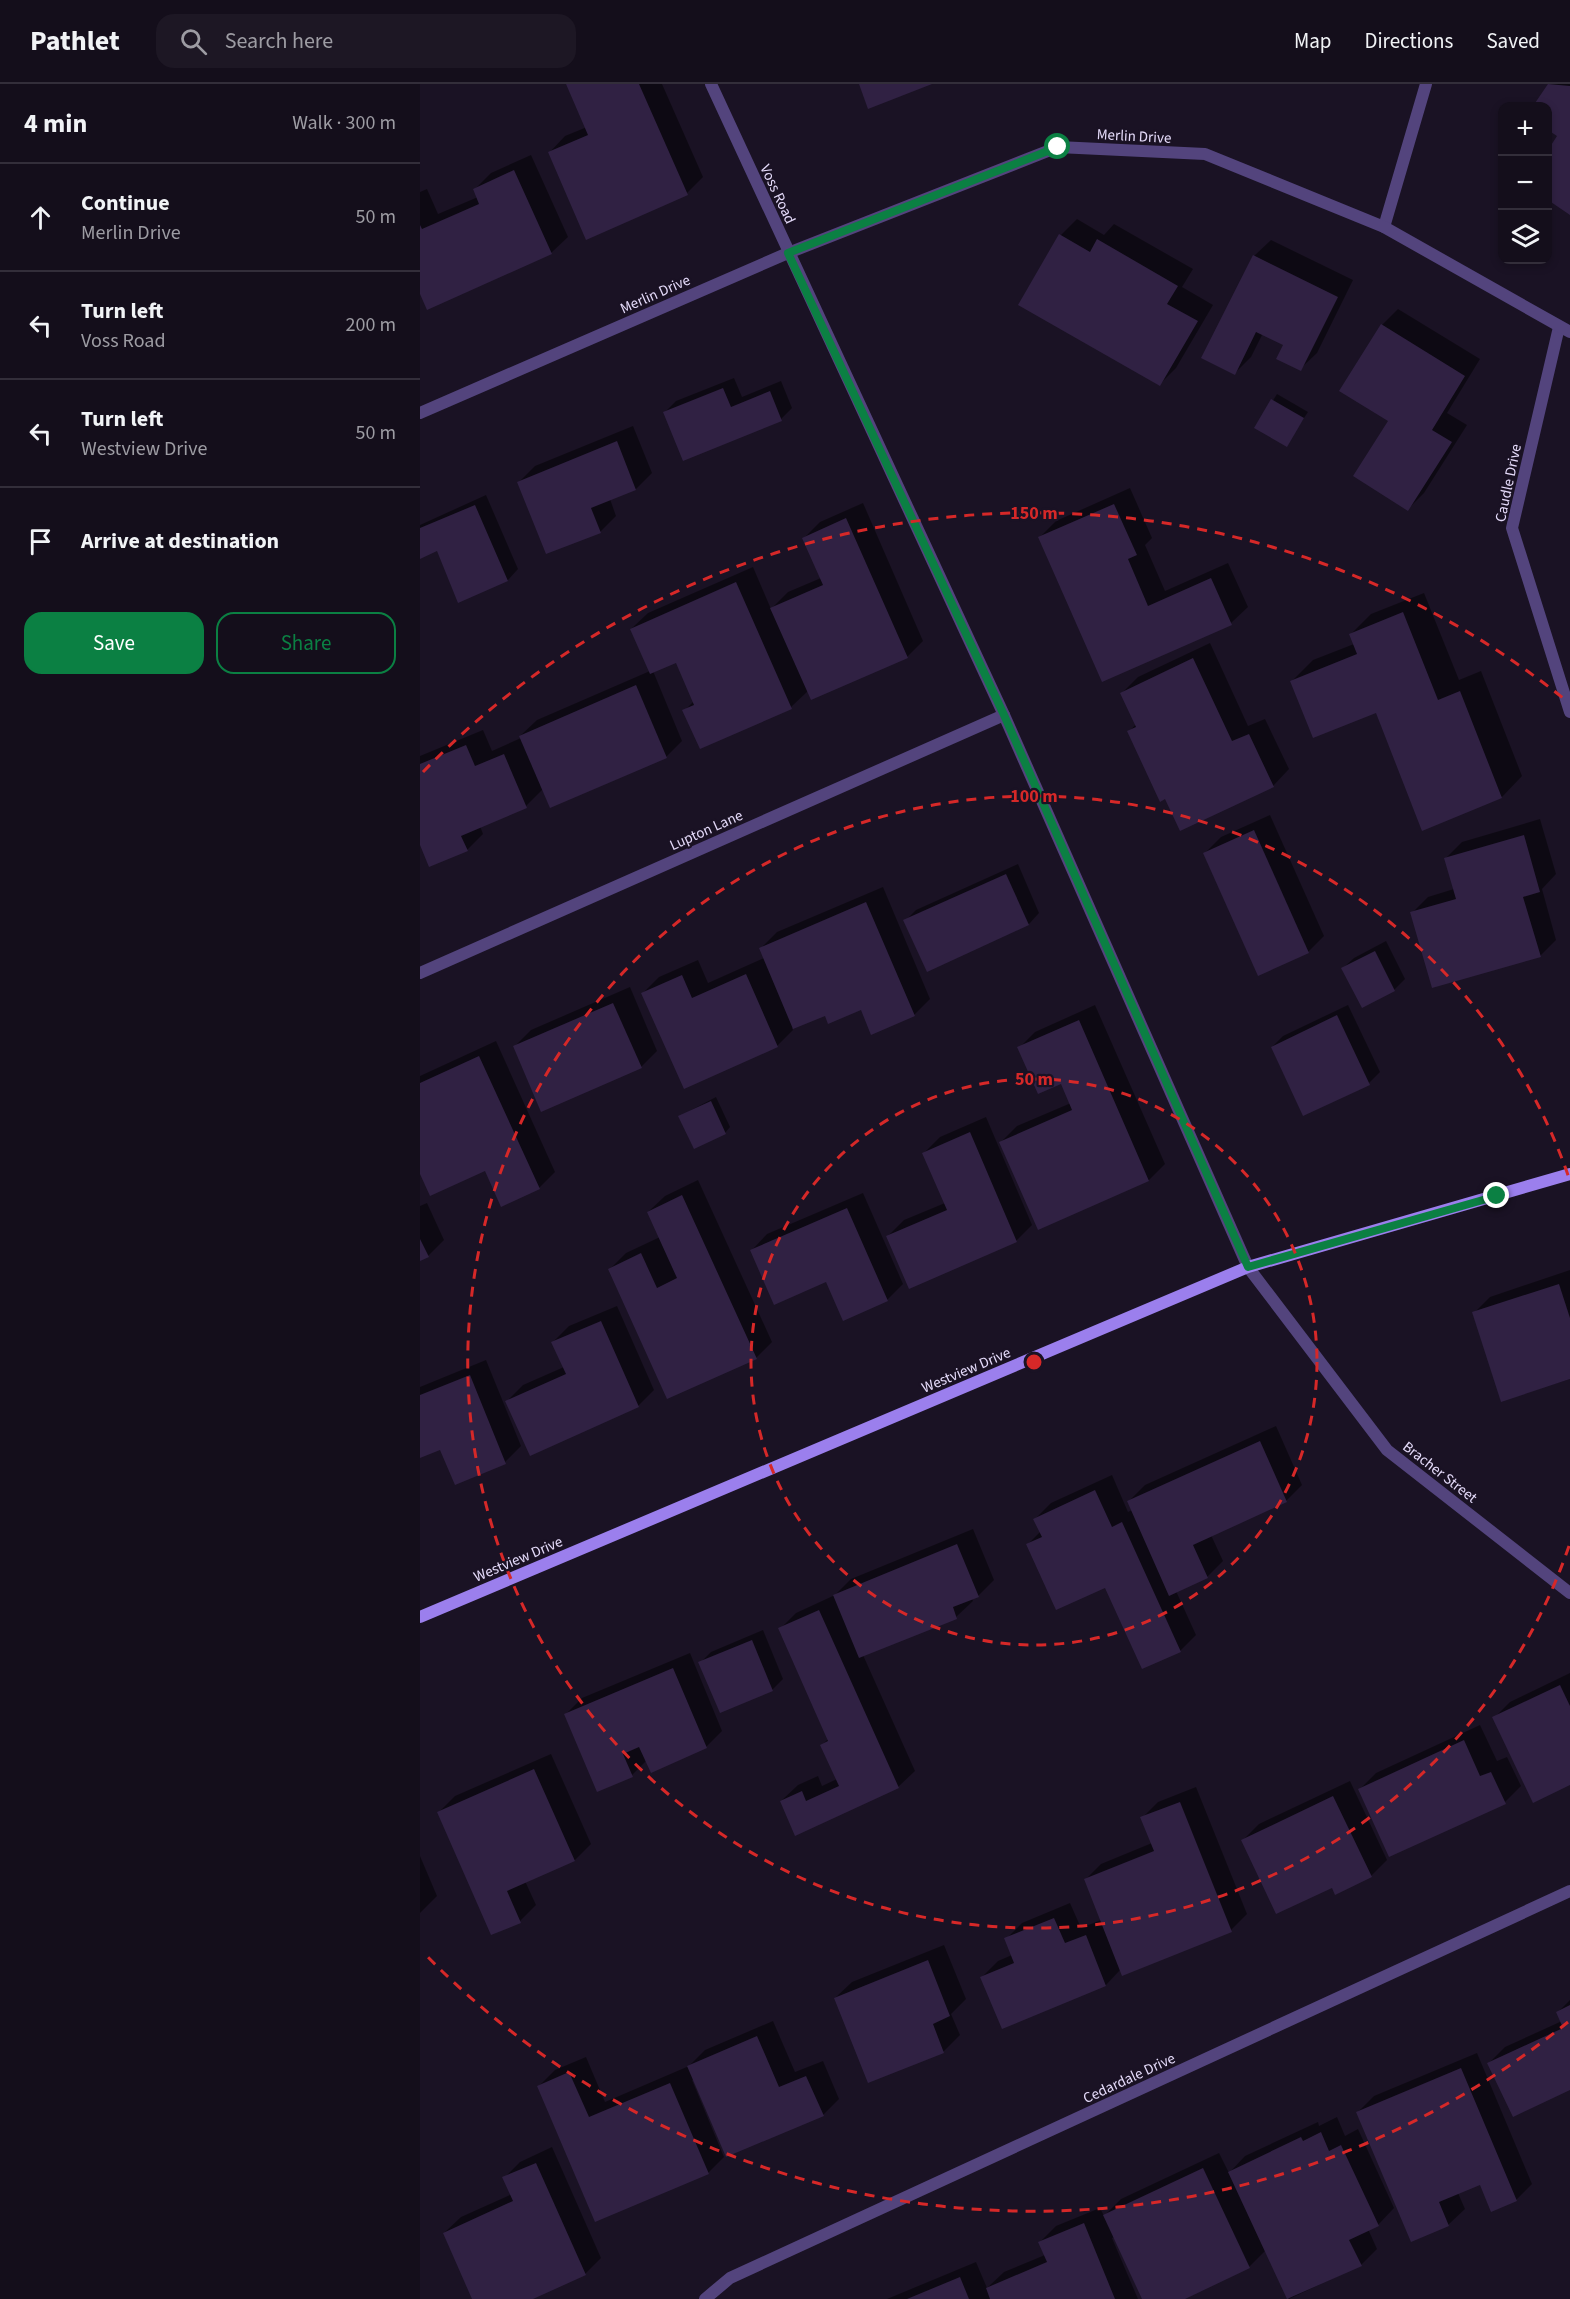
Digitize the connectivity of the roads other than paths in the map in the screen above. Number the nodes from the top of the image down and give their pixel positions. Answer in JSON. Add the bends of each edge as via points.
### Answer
{"nodes":[{"id":1,"x":711,"y":84,"type":"edge"},
{"id":2,"x":1426,"y":84,"type":"edge"},
{"id":3,"x":1384,"y":227,"type":"junction"},
{"id":4,"x":788,"y":253,"type":"junction"},
{"id":5,"x":1565,"y":329,"type":"edge"},
{"id":6,"x":420,"y":413,"type":"edge"},
{"id":7,"x":1570,"y":712,"type":"edge"},
{"id":8,"x":1004,"y":715,"type":"junction"},
{"id":9,"x":420,"y":973,"type":"edge"},
{"id":10,"x":1570,"y":1174,"type":"edge"},
{"id":11,"x":1248,"y":1267,"type":"junction"},
{"id":12,"x":1570,"y":1593,"type":"edge"},
{"id":13,"x":420,"y":1617,"type":"edge"},
{"id":14,"x":1570,"y":1892,"type":"edge"},
{"id":15,"x":705,"y":2299,"type":"edge"}],
"edges":[{"from":1,"to":4,"type":"street","name":"Voss Road"},
{"from":2,"to":3,"type":"street"},
{"from":3,"to":4,"type":"street","name":"Merlin Drive","via":[[1205,154],[1058,147]]},
{"from":3,"to":5,"type":"street","name":"Merlin Drive"},
{"from":4,"to":6,"type":"street","name":"Merlin Drive"},
{"from":4,"to":8,"type":"street","name":"Voss Road"},
{"from":5,"to":7,"type":"street","name":"Caudle Drive","via":[[1512,528]]},
{"from":8,"to":9,"type":"street","name":"Lupton Lane"},
{"from":8,"to":11,"type":"street","name":"Voss Road"},
{"from":10,"to":11,"type":"main road","name":"Westview Drive"},
{"from":11,"to":12,"type":"street","name":"Bracher Street","via":[[1387,1450]]},
{"from":11,"to":13,"type":"main road","name":"Westview Drive"},
{"from":14,"to":15,"type":"street","name":"Cedardale Drive","via":[[730,2278]]}]}
